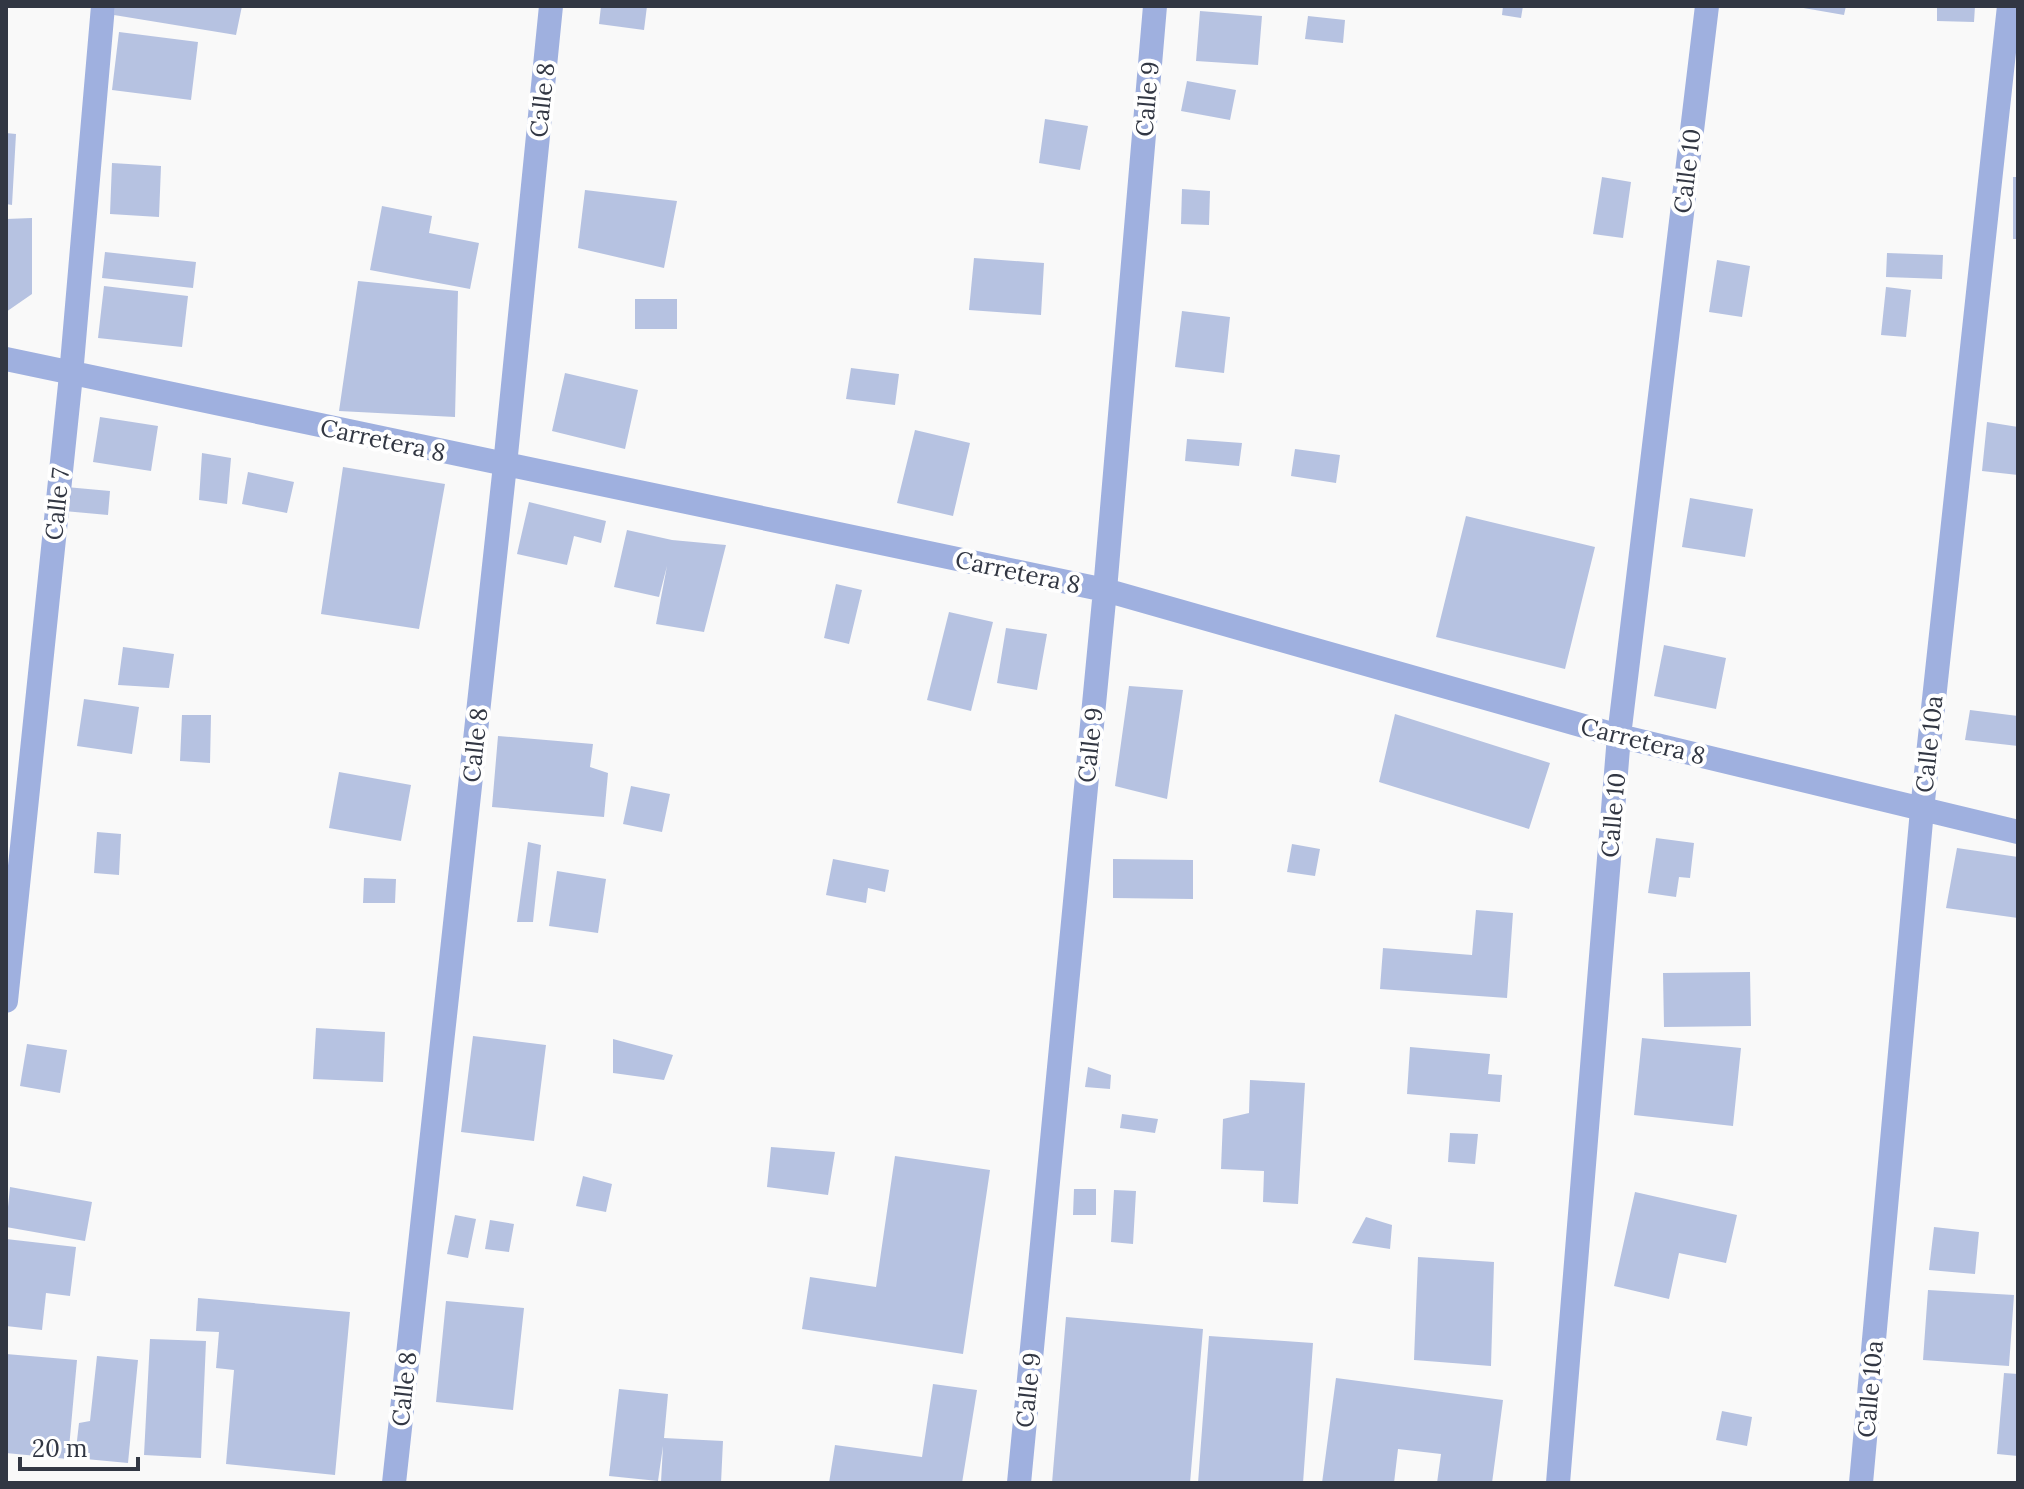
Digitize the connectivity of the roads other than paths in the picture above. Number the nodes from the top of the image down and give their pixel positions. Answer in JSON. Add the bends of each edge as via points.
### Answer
{"nodes":[{"id":1,"x":103,"y":6,"type":"edge"},
{"id":2,"x":551,"y":6,"type":"edge"},
{"id":3,"x":1155,"y":6,"type":"edge"},
{"id":4,"x":1707,"y":6,"type":"edge"},
{"id":5,"x":2009,"y":6,"type":"edge"},
{"id":6,"x":6,"y":359,"type":"edge"},
{"id":7,"x":71,"y":375,"type":"junction"},
{"id":8,"x":505,"y":465,"type":"junction"},
{"id":9,"x":1105,"y":590,"type":"junction"},
{"id":10,"x":1619,"y":736,"type":"junction"},
{"id":11,"x":1922,"y":810,"type":"junction"},
{"id":12,"x":2018,"y":832,"type":"edge"},
{"id":13,"x":6,"y":1001,"type":"edge"},
{"id":14,"x":394,"y":1483,"type":"edge"},
{"id":15,"x":1019,"y":1483,"type":"edge"},
{"id":16,"x":1558,"y":1483,"type":"edge"},
{"id":17,"x":1861,"y":1483,"type":"edge"}],
"edges":[{"from":1,"to":7,"type":"street","name":"Calle 7"},
{"from":2,"to":8,"type":"street","name":"Calle 8"},
{"from":3,"to":9,"type":"street","name":"Calle 9"},
{"from":4,"to":10,"type":"street","name":"Calle 10"},
{"from":5,"to":11,"type":"street","name":"Calle 10a"},
{"from":6,"to":7,"type":"street","name":"Carretera 8"},
{"from":7,"to":8,"type":"street","name":"Carretera 8"},
{"from":7,"to":13,"type":"street","name":"Calle 7"},
{"from":8,"to":9,"type":"street","name":"Carretera 8"},
{"from":8,"to":14,"type":"street","name":"Calle 8"},
{"from":9,"to":10,"type":"street","name":"Carretera 8"},
{"from":9,"to":15,"type":"street","name":"Calle 9"},
{"from":10,"to":11,"type":"street","name":"Carretera 8"},
{"from":10,"to":16,"type":"street","name":"Calle 10"},
{"from":11,"to":12,"type":"street","name":"Carretera 8"},
{"from":11,"to":17,"type":"street","name":"Calle 10a"}]}
